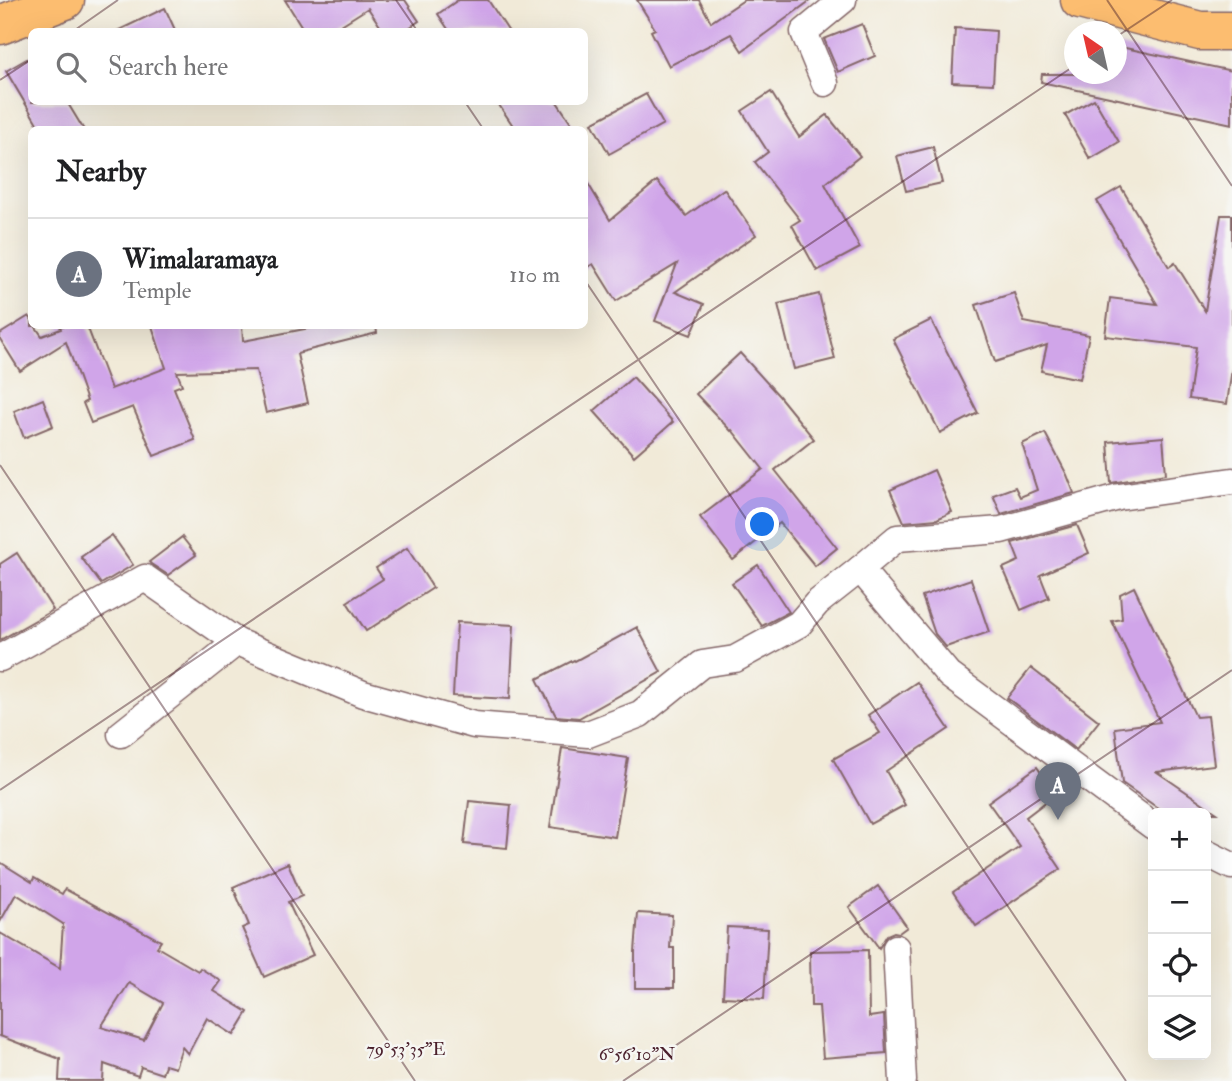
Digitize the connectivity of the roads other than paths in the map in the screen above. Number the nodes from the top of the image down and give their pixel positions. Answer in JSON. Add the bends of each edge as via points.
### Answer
{"nodes":[{"id":1,"x":843,"y":0,"type":"edge"},
{"id":2,"x":1080,"y":0,"type":"edge"},
{"id":3,"x":1164,"y":0,"type":"edge"},
{"id":4,"x":53,"y":2,"type":"edge"},
{"id":5,"x":0,"y":25,"type":"edge"},
{"id":6,"x":1216,"y":31,"type":"edge"},
{"id":7,"x":825,"y":83,"type":"dead end"},
{"id":8,"x":1232,"y":481,"type":"edge"},
{"id":9,"x":860,"y":569,"type":"junction"},
{"id":10,"x":237,"y":642,"type":"junction"},
{"id":11,"x":0,"y":657,"type":"edge"},
{"id":12,"x":121,"y":734,"type":"dead end"},
{"id":13,"x":1148,"y":822,"type":"edge"},
{"id":14,"x":1211,"y":856,"type":"edge"},
{"id":15,"x":1232,"y":866,"type":"edge"},
{"id":16,"x":896,"y":948,"type":"dead end"},
{"id":17,"x":903,"y":1081,"type":"edge"}],
"edges":[{"from":1,"to":7,"type":"street","via":[[804,32]]},
{"from":2,"to":6,"type":"main road"},
{"from":3,"to":6,"type":"street"},
{"from":4,"to":5,"type":"main road"},
{"from":8,"to":9,"type":"street","via":[[1119,497],[1002,530],[897,538]]},
{"from":9,"to":10,"type":"street","via":[[817,603],[799,624],[735,659],[702,664],[640,714],[588,734],[474,725],[363,694]]},
{"from":9,"to":13,"type":"street","via":[[949,676]]},
{"from":10,"to":11,"type":"street","via":[[145,578]]},
{"from":10,"to":12,"type":"street"},
{"from":14,"to":15,"type":"street"},
{"from":16,"to":17,"type":"street"}]}
